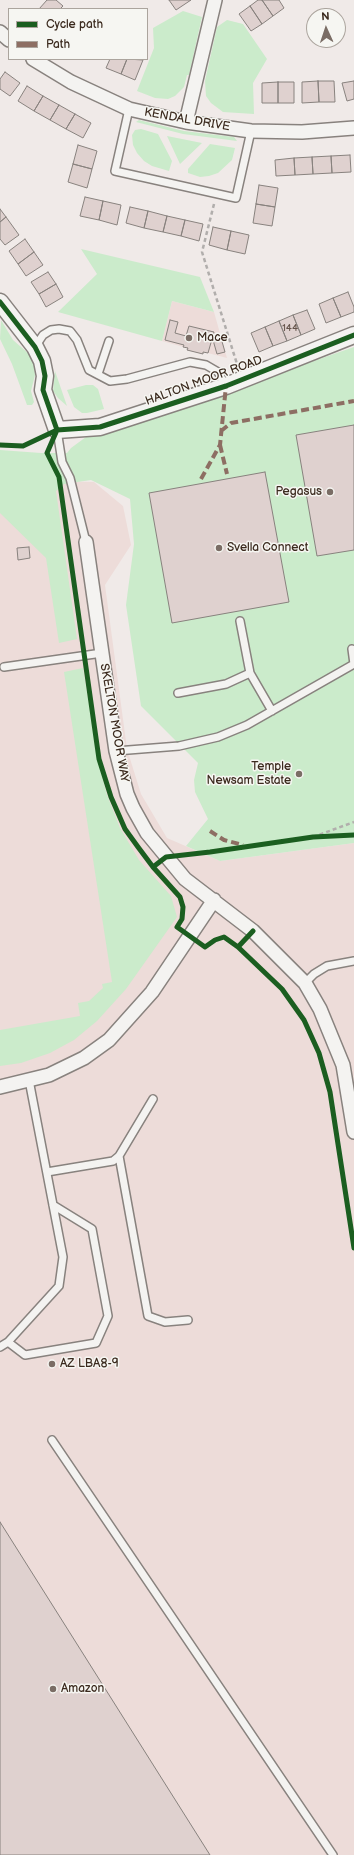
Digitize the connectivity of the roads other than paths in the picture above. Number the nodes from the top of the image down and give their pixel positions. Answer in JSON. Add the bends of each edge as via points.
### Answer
{"nodes":[{"id":1,"x":215,"y":0,"type":"edge"},
{"id":2,"x":0,"y":32,"type":"edge"},
{"id":3,"x":8,"y":39,"type":"edge"},
{"id":4,"x":35,"y":60,"type":"edge"},
{"id":5,"x":129,"y":109,"type":"junction"},
{"id":6,"x":186,"y":122,"type":"junction"},
{"id":7,"x":354,"y":128,"type":"edge"},
{"id":8,"x":251,"y":131,"type":"junction"},
{"id":9,"x":0,"y":302,"type":"edge"},
{"id":10,"x":354,"y":334,"type":"edge"},
{"id":11,"x":109,"y":341,"type":"dead end"},
{"id":12,"x":35,"y":347,"type":"junction"},
{"id":13,"x":98,"y":374,"type":"junction"},
{"id":14,"x":226,"y":386,"type":"junction"},
{"id":15,"x":57,"y":430,"type":"junction"},
{"id":16,"x":86,"y":542,"type":"joint"},
{"id":17,"x":240,"y":621,"type":"dead end"},
{"id":18,"x":352,"y":649,"type":"dead end"},
{"id":19,"x":102,"y":653,"type":"junction"},
{"id":20,"x":354,"y":664,"type":"edge"},
{"id":21,"x":4,"y":667,"type":"dead end"},
{"id":22,"x":250,"y":673,"type":"junction"},
{"id":23,"x":178,"y":693,"type":"dead end"},
{"id":24,"x":272,"y":711,"type":"junction"},
{"id":25,"x":116,"y":751,"type":"junction"},
{"id":26,"x":214,"y":900,"type":"junction"},
{"id":27,"x":354,"y":961,"type":"edge"},
{"id":28,"x":305,"y":983,"type":"junction"},
{"id":29,"x":29,"y":1080,"type":"junction"},
{"id":30,"x":0,"y":1087,"type":"edge"},
{"id":31,"x":153,"y":1100,"type":"dead end"},
{"id":32,"x":354,"y":1132,"type":"edge"},
{"id":33,"x":119,"y":1156,"type":"junction"},
{"id":34,"x":47,"y":1172,"type":"junction"},
{"id":35,"x":53,"y":1205,"type":"junction"},
{"id":36,"x":188,"y":1320,"type":"dead end"},
{"id":37,"x":8,"y":1342,"type":"junction"},
{"id":38,"x":0,"y":1347,"type":"edge"},
{"id":39,"x":52,"y":1440,"type":"dead end"},
{"id":40,"x":333,"y":1855,"type":"edge"}],
"edges":[{"from":1,"to":6,"type":"street"},
{"from":2,"to":3,"type":"street"},
{"from":4,"to":5,"type":"street","name":"KENDAL DRIVE","via":[[71,82]]},
{"from":5,"to":6,"type":"street","name":"KENDAL DRIVE"},
{"from":5,"to":8,"type":"lane","via":[[115,171],[236,198]]},
{"from":6,"to":8,"type":"street","name":"KENDAL DRIVE"},
{"from":7,"to":8,"type":"street","name":"KENDAL DRIVE","via":[[302,132]]},
{"from":9,"to":12,"type":"street"},
{"from":10,"to":14,"type":"street","name":"HALTON MOOR ROAD"},
{"from":11,"to":13,"type":"lane"},
{"from":12,"to":13,"type":"lane","via":[[43,335],[51,330],[70,331],[89,370]]},
{"from":12,"to":15,"type":"street","via":[[42,361],[45,376],[43,390]]},
{"from":13,"to":14,"type":"lane","via":[[110,381],[127,379],[190,362],[206,365],[218,372]]},
{"from":14,"to":15,"type":"street","name":"HALTON MOOR ROAD","via":[[100,427]]},
{"from":15,"to":16,"type":"lane","name":"SKELTON MOOR WAY","via":[[62,462],[70,478]]},
{"from":16,"to":19,"type":"street","name":"SKELTON MOOR WAY"},
{"from":17,"to":22,"type":"lane"},
{"from":18,"to":20,"type":"lane"},
{"from":19,"to":21,"type":"lane"},
{"from":19,"to":25,"type":"street","name":"SKELTON MOOR WAY"},
{"from":20,"to":24,"type":"lane"},
{"from":22,"to":23,"type":"lane","via":[[226,684]]},
{"from":22,"to":24,"type":"lane"},
{"from":24,"to":25,"type":"lane","via":[[218,737],[179,746]]},
{"from":25,"to":26,"type":"street","name":"SKELTON MOOR WAY","via":[[127,794],[147,833],[185,879]]},
{"from":26,"to":28,"type":"street","name":"SKELTON MOOR WAY","via":[[252,931]]},
{"from":26,"to":29,"type":"street","via":[[152,992],[109,1040],[84,1058],[48,1075]]},
{"from":27,"to":28,"type":"lane","via":[[327,966]]},
{"from":28,"to":32,"type":"street","name":"SKELTON MOOR WAY","via":[[320,1009],[343,1065]]},
{"from":29,"to":30,"type":"street"},
{"from":29,"to":34,"type":"lane"},
{"from":31,"to":33,"type":"lane"},
{"from":33,"to":34,"type":"lane","via":[[113,1161]]},
{"from":33,"to":36,"type":"lane","via":[[148,1316],[165,1322]]},
{"from":34,"to":35,"type":"lane"},
{"from":35,"to":37,"type":"lane","via":[[63,1257],[59,1286]]},
{"from":35,"to":37,"type":"lane","via":[[92,1228],[108,1316],[96,1343],[25,1355]]},
{"from":37,"to":38,"type":"lane"},
{"from":39,"to":40,"type":"lane"}]}
